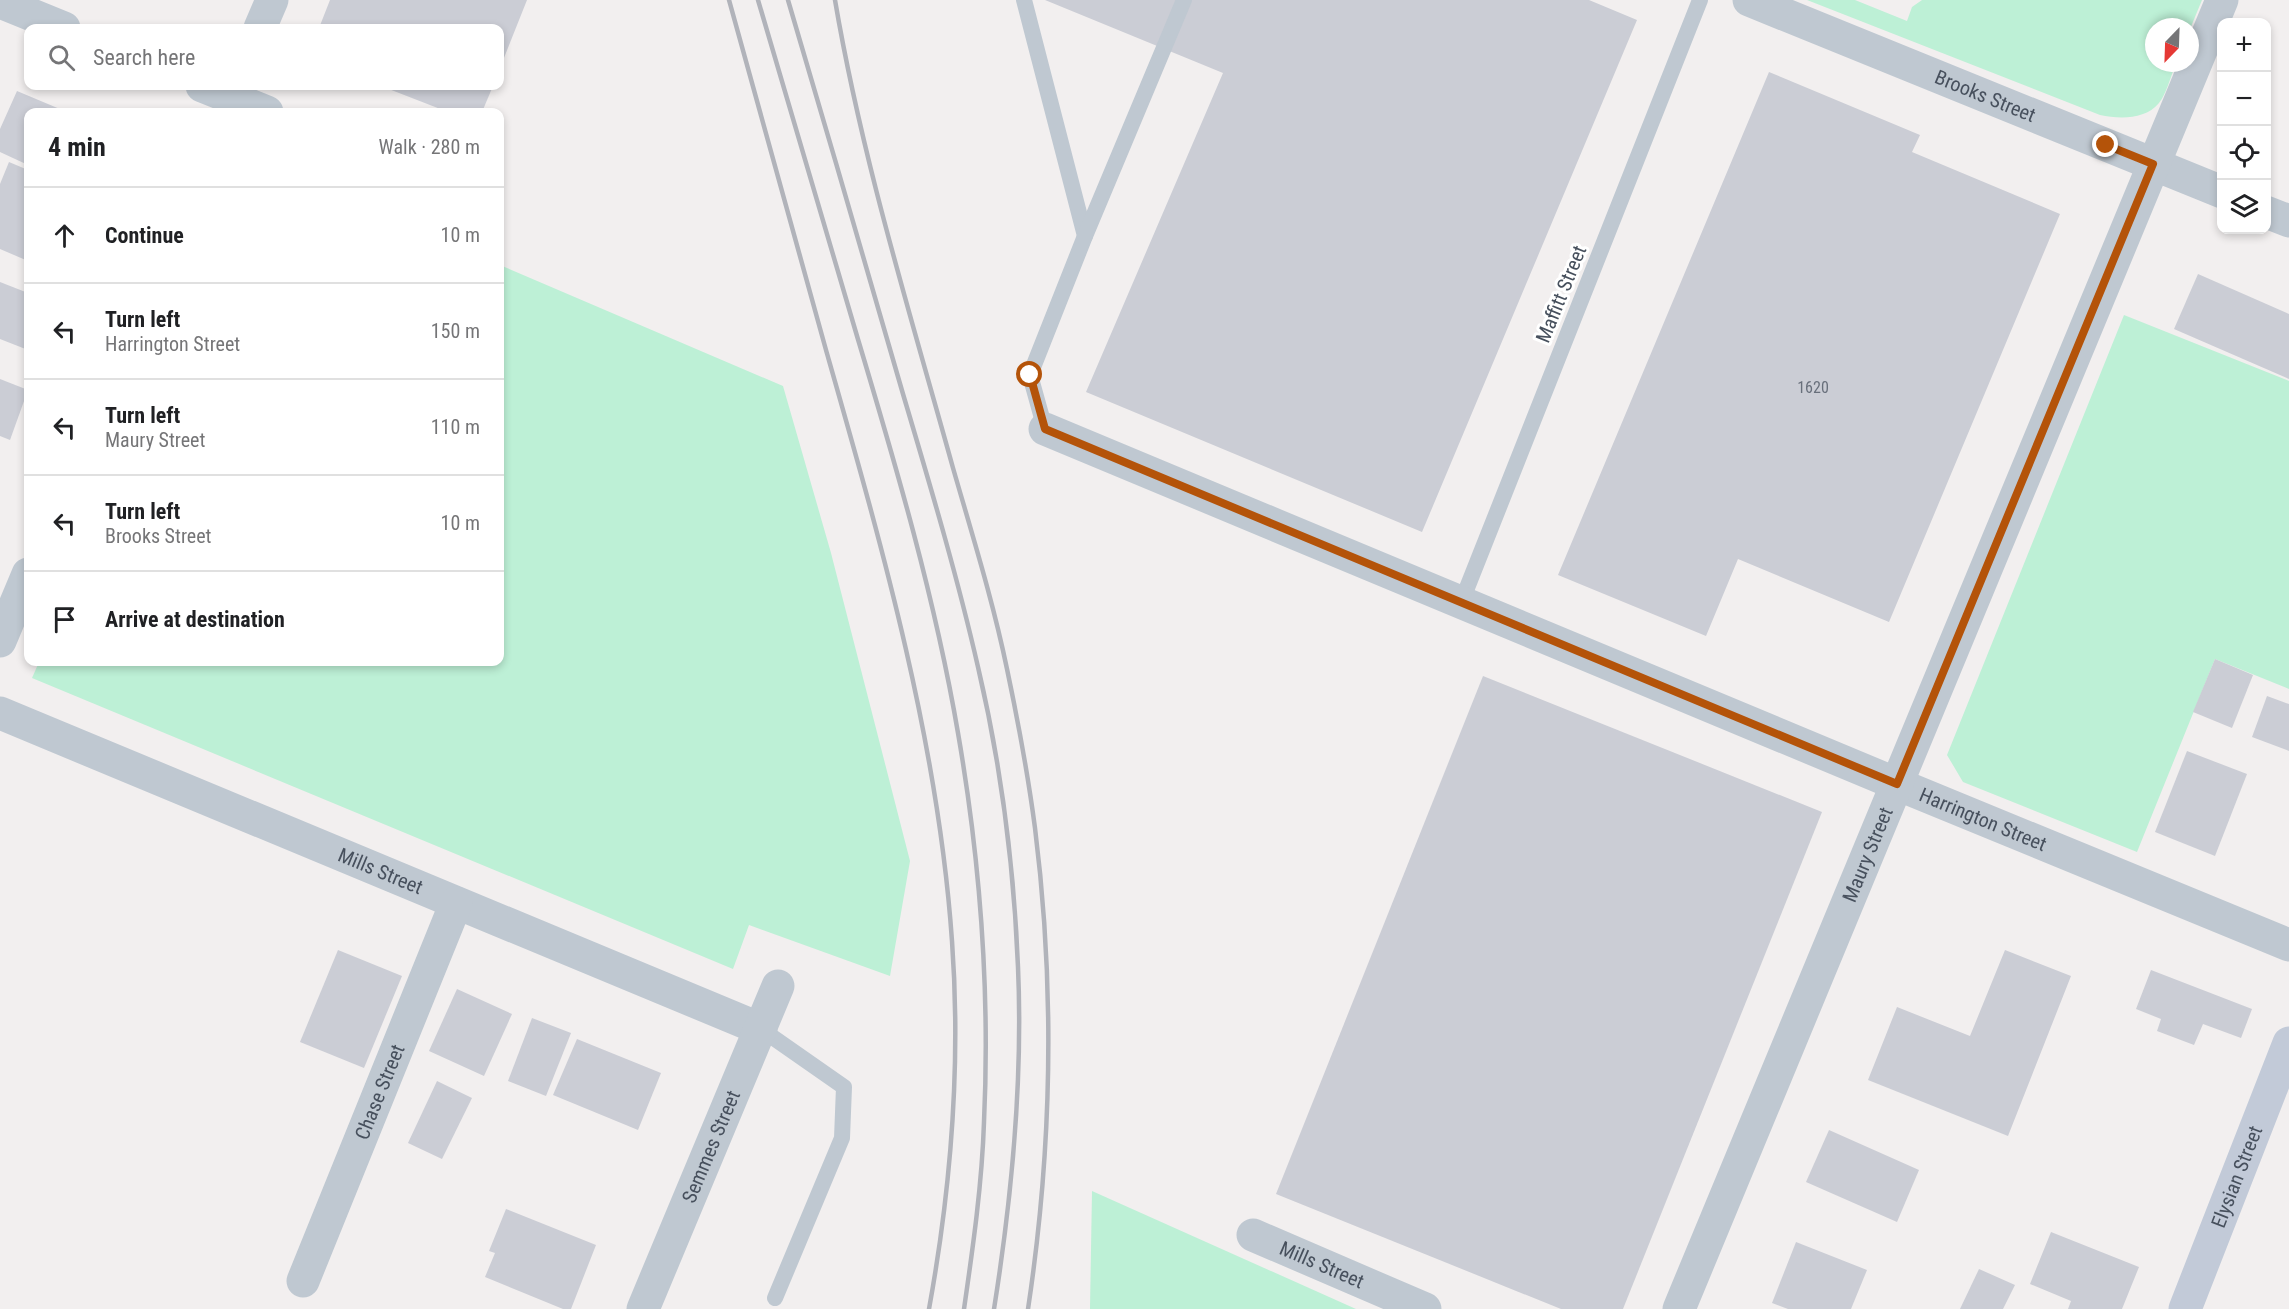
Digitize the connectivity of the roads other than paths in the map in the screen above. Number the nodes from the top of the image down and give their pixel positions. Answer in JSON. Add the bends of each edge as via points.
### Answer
{"nodes":[{"id":1,"x":272,"y":0,"type":"edge"},
{"id":2,"x":1024,"y":0,"type":"edge"},
{"id":3,"x":1184,"y":0,"type":"edge"},
{"id":4,"x":1700,"y":0,"type":"edge"},
{"id":5,"x":1749,"y":0,"type":"edge"},
{"id":6,"x":2222,"y":0,"type":"edge"},
{"id":7,"x":0,"y":2,"type":"edge"},
{"id":8,"x":54,"y":24,"type":"edge"},
{"id":9,"x":262,"y":24,"type":"edge"},
{"id":10,"x":211,"y":90,"type":"edge"},
{"id":11,"x":231,"y":99,"type":"edge"},
{"id":12,"x":256,"y":108,"type":"edge"},
{"id":13,"x":2153,"y":164,"type":"junction"},
{"id":14,"x":2217,"y":190,"type":"edge"},
{"id":15,"x":2271,"y":214,"type":"edge"},
{"id":16,"x":2289,"y":221,"type":"edge"},
{"id":17,"x":1085,"y":236,"type":"junction"},
{"id":18,"x":1045,"y":429,"type":"joint"},
{"id":19,"x":24,"y":584,"type":"edge"},
{"id":20,"x":1461,"y":603,"type":"junction"},
{"id":21,"x":0,"y":641,"type":"edge"},
{"id":22,"x":0,"y":713,"type":"edge"},
{"id":23,"x":1897,"y":784,"type":"junction"},
{"id":24,"x":456,"y":903,"type":"junction"},
{"id":25,"x":2289,"y":945,"type":"edge"},
{"id":26,"x":778,"y":986,"type":"dead end"},
{"id":27,"x":761,"y":1029,"type":"junction"},
{"id":28,"x":2289,"y":1043,"type":"edge"},
{"id":29,"x":1253,"y":1235,"type":"dead end"},
{"id":30,"x":303,"y":1281,"type":"dead end"},
{"id":31,"x":775,"y":1298,"type":"dead end"},
{"id":32,"x":643,"y":1309,"type":"edge"},
{"id":33,"x":1425,"y":1309,"type":"edge"},
{"id":34,"x":1679,"y":1309,"type":"edge"},
{"id":35,"x":2185,"y":1309,"type":"edge"}],
"edges":[{"from":1,"to":9,"type":"street"},
{"from":2,"to":17,"type":"lane"},
{"from":3,"to":17,"type":"lane"},
{"from":4,"to":20,"type":"lane","name":"Maffitt Street"},
{"from":5,"to":13,"type":"street","name":"Brooks Street"},
{"from":6,"to":13,"type":"street","name":"Maury Street"},
{"from":7,"to":8,"type":"street"},
{"from":10,"to":11,"type":"street"},
{"from":11,"to":12,"type":"street"},
{"from":13,"to":14,"type":"street","name":"Brooks Street"},
{"from":13,"to":23,"type":"street","name":"Maury Street"},
{"from":15,"to":16,"type":"street"},
{"from":17,"to":18,"type":"lane","via":[[1030,375]]},
{"from":18,"to":20,"type":"street","name":"Harrington Street"},
{"from":19,"to":21,"type":"street"},
{"from":20,"to":23,"type":"street","name":"Harrington Street"},
{"from":22,"to":24,"type":"street","name":"Mills Street"},
{"from":23,"to":25,"type":"street","name":"Harrington Street"},
{"from":23,"to":34,"type":"street","name":"Maury Street"},
{"from":24,"to":27,"type":"street","name":"Mills Street"},
{"from":24,"to":30,"type":"street","name":"Chase Street"},
{"from":26,"to":27,"type":"street","name":"Semmes Street"},
{"from":27,"to":31,"type":"lane","via":[[844,1088],[842,1138]]},
{"from":27,"to":32,"type":"street","name":"Semmes Street"},
{"from":28,"to":35,"type":"main road","name":"Elysian Street"},
{"from":29,"to":33,"type":"street","name":"Mills Street"}]}
